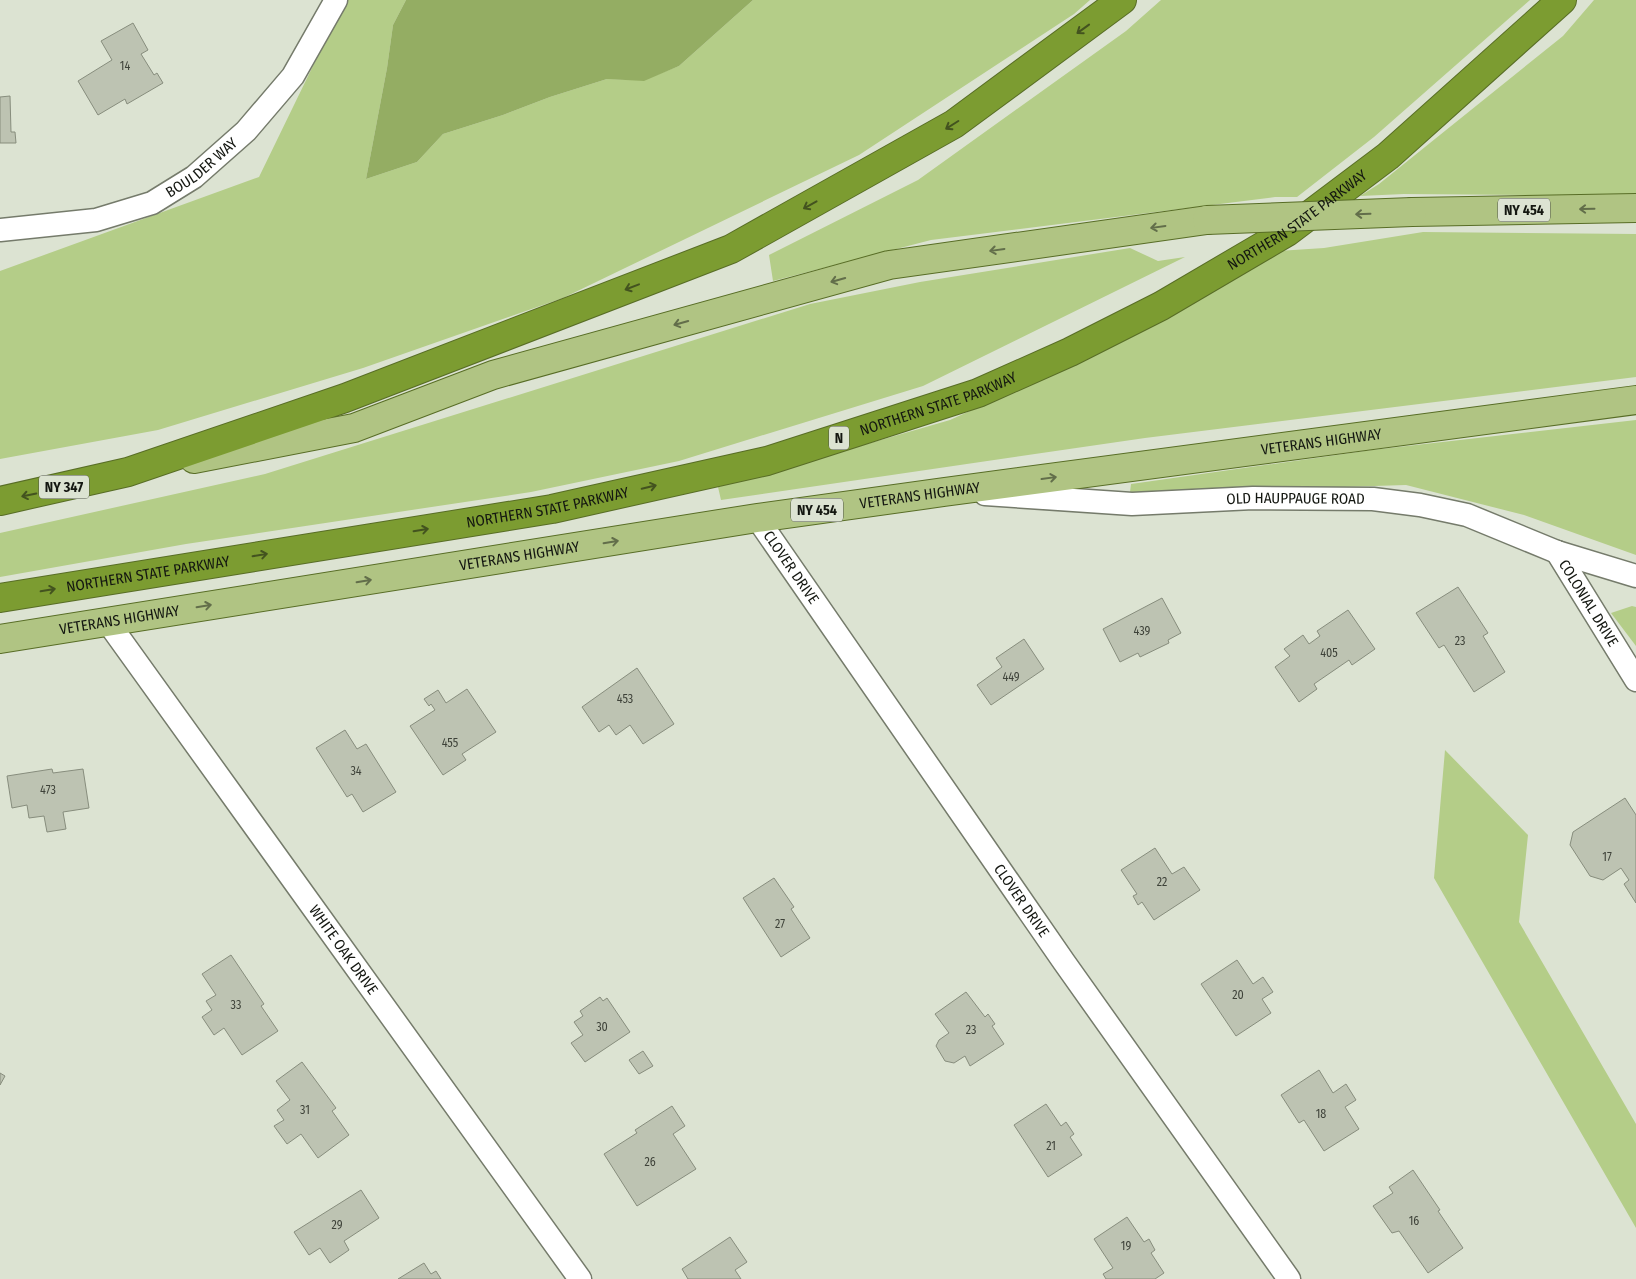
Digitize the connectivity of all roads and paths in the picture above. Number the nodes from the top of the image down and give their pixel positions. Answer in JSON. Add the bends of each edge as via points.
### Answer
{"nodes":[{"id":1,"x":336,"y":0,"type":"edge"},
{"id":2,"x":1122,"y":0,"type":"edge"},
{"id":3,"x":1562,"y":0,"type":"edge"},
{"id":4,"x":1636,"y":208,"type":"edge"},
{"id":5,"x":0,"y":230,"type":"edge"},
{"id":6,"x":1636,"y":400,"type":"edge"},
{"id":7,"x":128,"y":472,"type":"junction"},
{"id":8,"x":944,"y":492,"type":"junction"},
{"id":9,"x":0,"y":501,"type":"edge"},
{"id":10,"x":757,"y":518,"type":"junction"},
{"id":11,"x":1557,"y":552,"type":"junction"},
{"id":12,"x":1636,"y":576,"type":"edge"},
{"id":13,"x":0,"y":598,"type":"edge"},
{"id":14,"x":107,"y":621,"type":"junction"},
{"id":15,"x":0,"y":639,"type":"edge"},
{"id":16,"x":1636,"y":680,"type":"edge"},
{"id":17,"x":580,"y":1279,"type":"edge"},
{"id":18,"x":1289,"y":1279,"type":"edge"}],
"edges":[{"from":1,"to":5,"type":"street","name":"BOULDER WAY","via":[[293,76],[246,131],[194,177],[152,203],[96,220]]},
{"from":2,"to":7,"type":"highway","one_way":true,"via":[[954,124],[731,249],[345,398]]},
{"from":13,"to":3,"type":"highway","name":"NORTHERN STATE PARKWAY","number":"N","one_way":true,"via":[[552,509],[767,461],[978,393],[1161,306],[1287,232],[1388,156]]},
{"from":4,"to":7,"type":"main road","number":"NY 454","one_way":true,"bridge":true,"via":[[1207,220],[889,265],[493,375],[354,428]]},
{"from":8,"to":6,"type":"main road","name":"VETERANS HIGHWAY","number":"NY 454","one_way":true},
{"from":7,"to":9,"type":"highway","number":"NY 347","one_way":true},
{"from":8,"to":10,"type":"main road","name":"VETERANS HIGHWAY","number":"NY 454"},
{"from":8,"to":11,"type":"street","name":"OLD HAUPPAUGE ROAD","via":[[1132,504],[1254,498],[1374,499],[1467,515]]},
{"from":14,"to":10,"type":"main road","name":"VETERANS HIGHWAY","number":"NY 454","one_way":true},
{"from":10,"to":18,"type":"street","name":"CLOVER DRIVE","via":[[1064,962]]},
{"from":11,"to":12,"type":"street","name":"OLD HAUPPAUGE ROAD"},
{"from":11,"to":16,"type":"street","name":"COLONIAL DRIVE"},
{"from":14,"to":15,"type":"main road","name":"VETERANS HIGHWAY","number":"NY 454"},
{"from":14,"to":17,"type":"street","name":"WHITE OAK DRIVE"}]}
